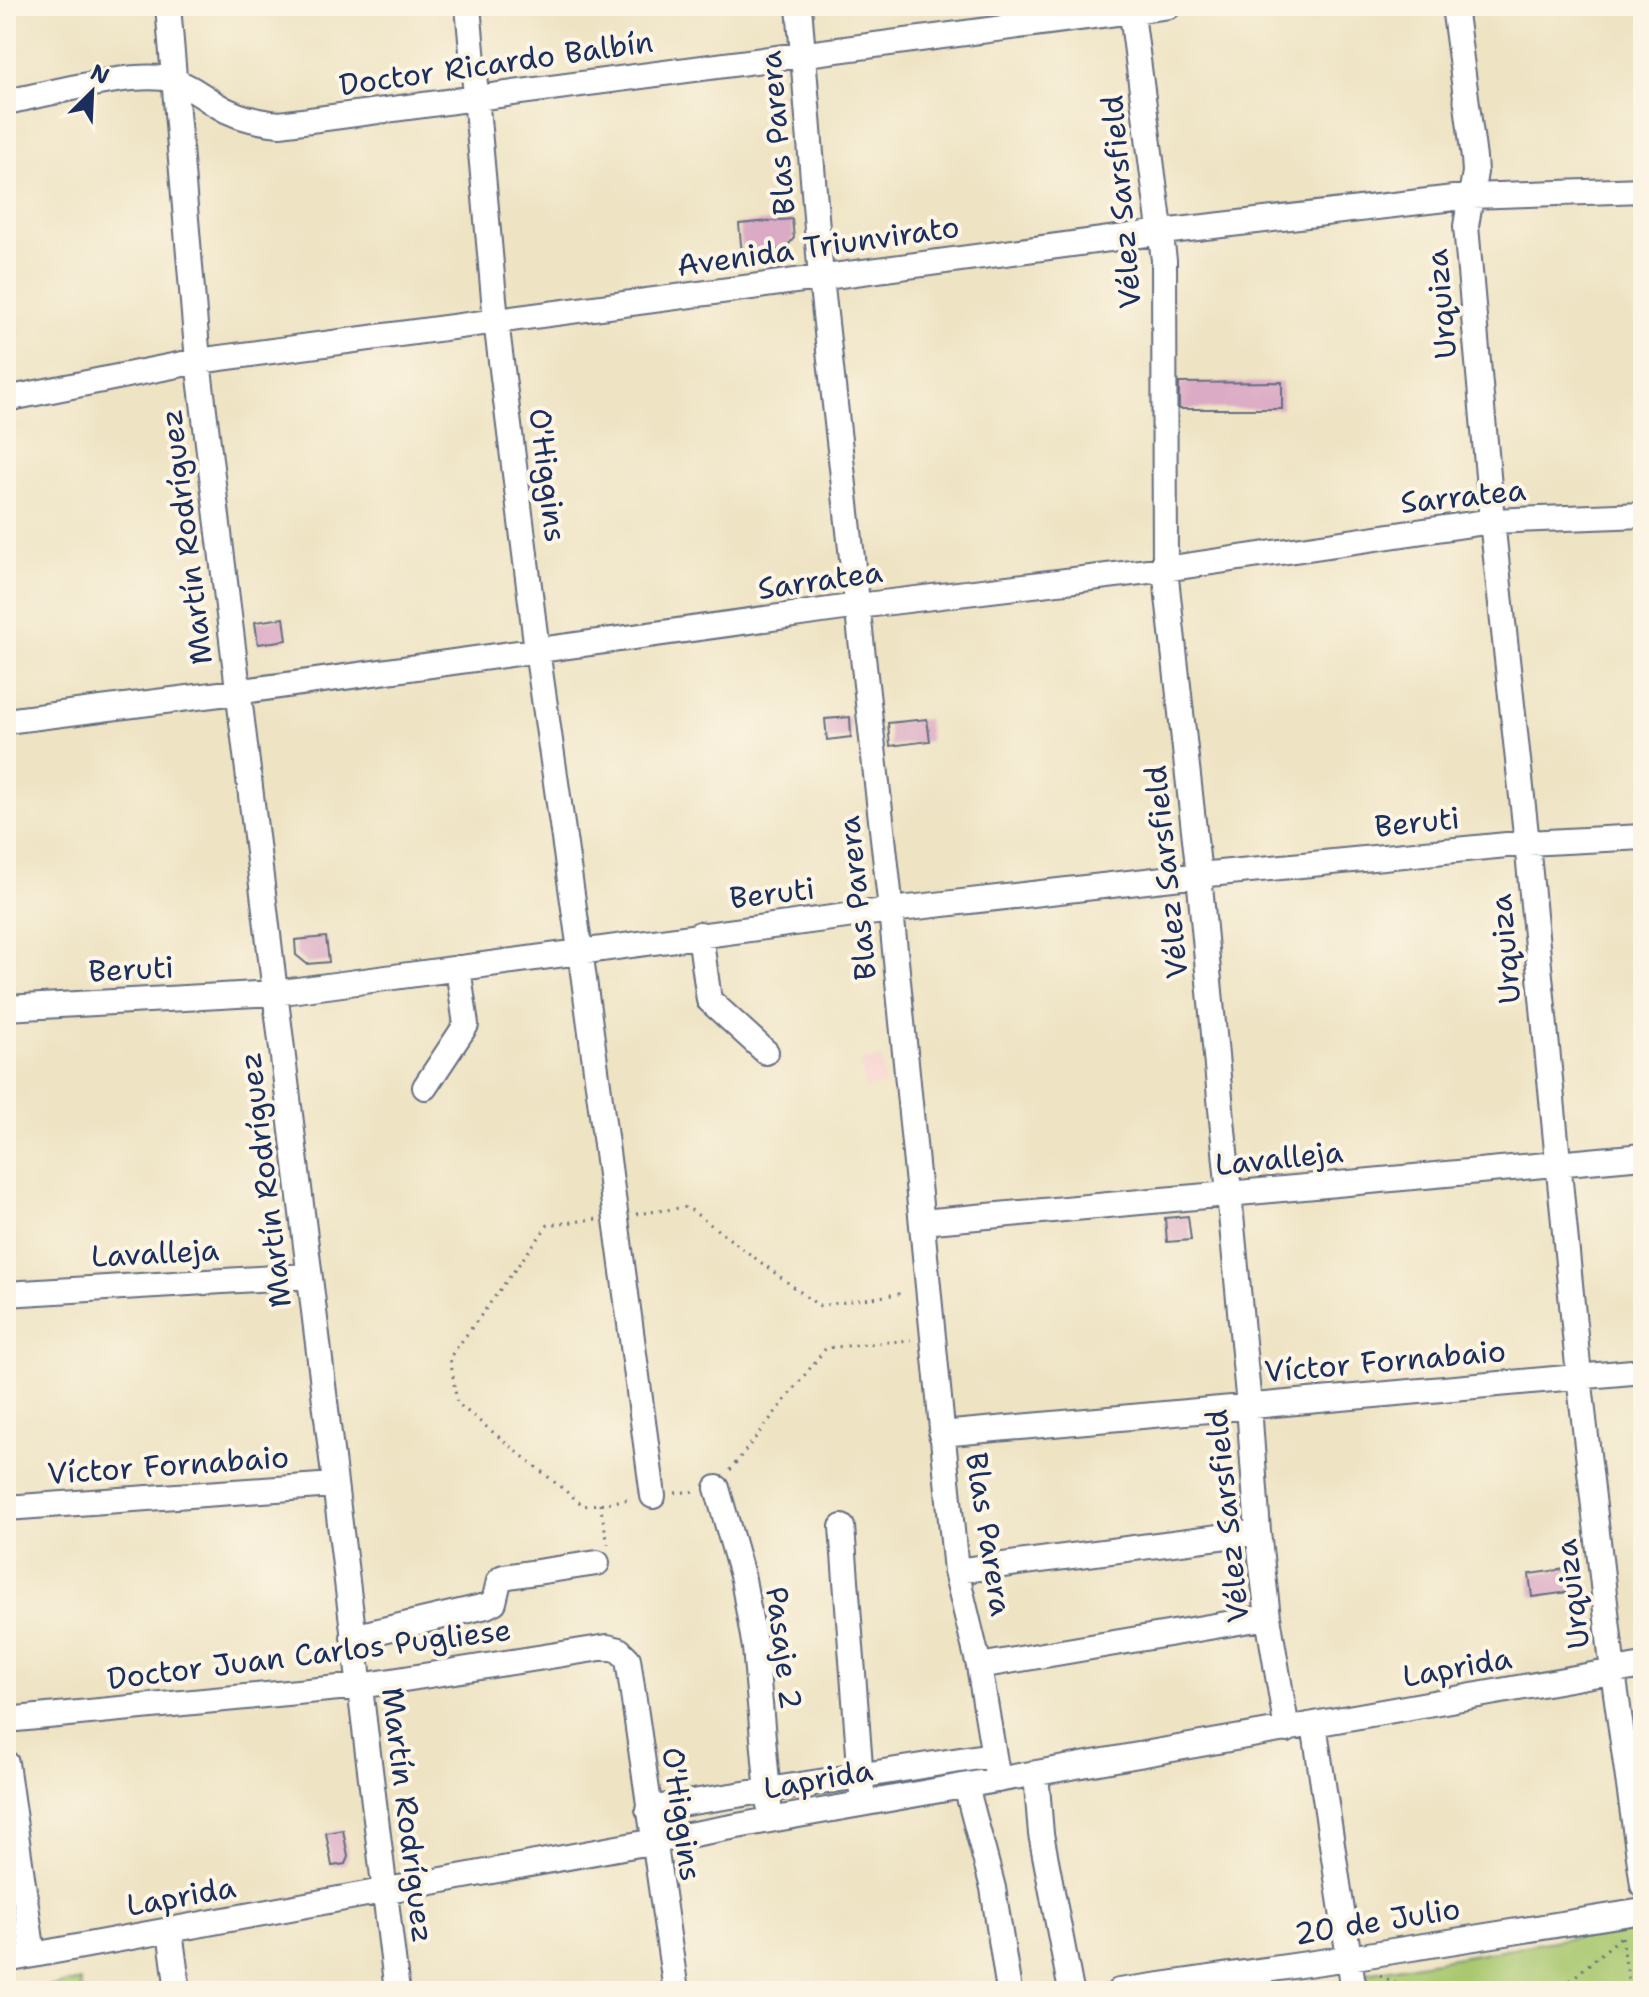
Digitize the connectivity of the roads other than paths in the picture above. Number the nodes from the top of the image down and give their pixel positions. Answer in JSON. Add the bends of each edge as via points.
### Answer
{"nodes":[{"id":1,"x":168,"y":6,"type":"edge"},
{"id":2,"x":468,"y":6,"type":"edge"},
{"id":3,"x":799,"y":6,"type":"edge"},
{"id":4,"x":1169,"y":6,"type":"edge"},
{"id":5,"x":1454,"y":6,"type":"edge"},
{"id":6,"x":1132,"y":8,"type":"edge"},
{"id":7,"x":803,"y":54,"type":"junction"},
{"id":8,"x":173,"y":80,"type":"junction"},
{"id":9,"x":477,"y":100,"type":"junction"},
{"id":10,"x":6,"y":102,"type":"edge"},
{"id":11,"x":1643,"y":190,"type":"edge"},
{"id":12,"x":1471,"y":196,"type":"junction"},
{"id":13,"x":1162,"y":232,"type":"junction"},
{"id":14,"x":821,"y":278,"type":"junction"},
{"id":15,"x":496,"y":321,"type":"junction"},
{"id":16,"x":198,"y":361,"type":"junction"},
{"id":17,"x":6,"y":399,"type":"edge"},
{"id":18,"x":1643,"y":515,"type":"edge"},
{"id":19,"x":1492,"y":521,"type":"junction"},
{"id":20,"x":1165,"y":569,"type":"junction"},
{"id":21,"x":858,"y":606,"type":"junction"},
{"id":22,"x":537,"y":650,"type":"junction"},
{"id":23,"x":236,"y":692,"type":"junction"},
{"id":24,"x":6,"y":721,"type":"edge"},
{"id":25,"x":1643,"y":837,"type":"edge"},
{"id":26,"x":1527,"y":843,"type":"junction"},
{"id":27,"x":1199,"y":875,"type":"junction"},
{"id":28,"x":891,"y":910,"type":"junction"},
{"id":29,"x":700,"y":934,"type":"junction"},
{"id":30,"x":580,"y":950,"type":"junction"},
{"id":31,"x":458,"y":968,"type":"junction"},
{"id":32,"x":275,"y":993,"type":"junction"},
{"id":33,"x":6,"y":1008,"type":"edge"},
{"id":34,"x":766,"y":1052,"type":"dead end"},
{"id":35,"x":425,"y":1087,"type":"dead end"},
{"id":36,"x":1643,"y":1156,"type":"edge"},
{"id":37,"x":1558,"y":1163,"type":"junction"},
{"id":38,"x":1228,"y":1195,"type":"junction"},
{"id":39,"x":922,"y":1222,"type":"junction"},
{"id":40,"x":308,"y":1276,"type":"junction"},
{"id":41,"x":6,"y":1294,"type":"edge"},
{"id":42,"x":1643,"y":1371,"type":"edge"},
{"id":43,"x":1579,"y":1376,"type":"junction"},
{"id":44,"x":1249,"y":1406,"type":"junction"},
{"id":45,"x":941,"y":1434,"type":"junction"},
{"id":46,"x":334,"y":1485,"type":"junction"},
{"id":47,"x":717,"y":1488,"type":"road end"},
{"id":48,"x":653,"y":1496,"type":"road end"},
{"id":49,"x":6,"y":1508,"type":"edge"},
{"id":50,"x":842,"y":1527,"type":"dead end"},
{"id":51,"x":1258,"y":1532,"type":"junction"},
{"id":52,"x":602,"y":1554,"type":"road end"},
{"id":53,"x":956,"y":1571,"type":"junction"},
{"id":54,"x":1268,"y":1617,"type":"junction"},
{"id":55,"x":353,"y":1637,"type":"junction"},
{"id":56,"x":619,"y":1650,"type":"joint"},
{"id":57,"x":979,"y":1666,"type":"junction"},
{"id":58,"x":1643,"y":1666,"type":"edge"},
{"id":59,"x":1613,"y":1672,"type":"junction"},
{"id":60,"x":360,"y":1686,"type":"junction"},
{"id":61,"x":6,"y":1720,"type":"edge"},
{"id":62,"x":1314,"y":1724,"type":"junction"},
{"id":63,"x":1287,"y":1730,"type":"junction"},
{"id":64,"x":992,"y":1755,"type":"junction"},
{"id":65,"x":6,"y":1763,"type":"edge"},
{"id":66,"x":1036,"y":1774,"type":"junction"},
{"id":67,"x":860,"y":1777,"type":"junction"},
{"id":68,"x":998,"y":1780,"type":"junction"},
{"id":69,"x":966,"y":1786,"type":"junction"},
{"id":70,"x":768,"y":1792,"type":"junction"},
{"id":71,"x":862,"y":1803,"type":"junction"},
{"id":72,"x":648,"y":1809,"type":"junction"},
{"id":73,"x":770,"y":1820,"type":"junction"},
{"id":74,"x":652,"y":1842,"type":"junction"},
{"id":75,"x":1643,"y":1885,"type":"edge"},
{"id":76,"x":385,"y":1892,"type":"junction"},
{"id":77,"x":1630,"y":1921,"type":"edge"},
{"id":78,"x":170,"y":1931,"type":"junction"},
{"id":79,"x":33,"y":1955,"type":"junction"},
{"id":80,"x":1349,"y":1958,"type":"junction"},
{"id":81,"x":6,"y":1960,"type":"edge"},
{"id":82,"x":1364,"y":1986,"type":"edge"},
{"id":83,"x":178,"y":1991,"type":"edge"},
{"id":84,"x":397,"y":1991,"type":"edge"},
{"id":85,"x":676,"y":1991,"type":"edge"},
{"id":86,"x":1009,"y":1991,"type":"edge"},
{"id":87,"x":1071,"y":1991,"type":"edge"},
{"id":88,"x":1119,"y":1991,"type":"edge"}],
"edges":[{"from":1,"to":8,"type":"street","name":"Martín Rodríguez"},
{"from":2,"to":9,"type":"street","name":"O'Higgins"},
{"from":3,"to":7,"type":"street","name":"Blas Parera"},
{"from":4,"to":6,"type":"street","name":"Doctor Ricardo Balbín"},
{"from":5,"to":12,"type":"street","name":"Urquiza","via":[[1474,158]]},
{"from":6,"to":7,"type":"street","name":"Doctor Ricardo Balbín"},
{"from":6,"to":13,"type":"street","name":"Vélez Sarsfield"},
{"from":7,"to":9,"type":"street","name":"Doctor Ricardo Balbín"},
{"from":7,"to":14,"type":"street","name":"Blas Parera"},
{"from":8,"to":9,"type":"street","name":"Doctor Ricardo Balbín","via":[[240,117],[280,124]]},
{"from":8,"to":10,"type":"street","via":[[147,76]]},
{"from":8,"to":16,"type":"street","name":"Martín Rodríguez"},
{"from":9,"to":15,"type":"street","name":"O'Higgins"},
{"from":11,"to":12,"type":"street","name":"Avenida Triunvirato"},
{"from":12,"to":13,"type":"street","name":"Avenida Triunvirato"},
{"from":12,"to":19,"type":"street","name":"Urquiza","via":[[1466,226]]},
{"from":13,"to":14,"type":"street","name":"Avenida Triunvirato"},
{"from":13,"to":20,"type":"street","name":"Vélez Sarsfield"},
{"from":14,"to":15,"type":"street","name":"Avenida Triunvirato"},
{"from":14,"to":21,"type":"street","name":"Blas Parera"},
{"from":15,"to":16,"type":"street","name":"Avenida Triunvirato"},
{"from":15,"to":22,"type":"street","name":"O'Higgins"},
{"from":16,"to":17,"type":"street","name":"Avenida Triunvirato"},
{"from":16,"to":23,"type":"street","name":"Martín Rodríguez"},
{"from":18,"to":19,"type":"street","name":"Sarratea"},
{"from":19,"to":20,"type":"street","name":"Sarratea"},
{"from":19,"to":26,"type":"street","name":"Urquiza"},
{"from":20,"to":21,"type":"street","name":"Sarratea"},
{"from":20,"to":27,"type":"street","name":"Vélez Sarsfield"},
{"from":21,"to":22,"type":"street","name":"Sarratea"},
{"from":21,"to":28,"type":"street","name":"Blas Parera"},
{"from":22,"to":23,"type":"street","name":"Sarratea"},
{"from":22,"to":30,"type":"street","name":"O'Higgins"},
{"from":23,"to":24,"type":"street","name":"Sarratea"},
{"from":23,"to":32,"type":"street","name":"Martín Rodríguez"},
{"from":25,"to":26,"type":"street","name":"Beruti"},
{"from":26,"to":27,"type":"street","name":"Beruti"},
{"from":26,"to":37,"type":"street","name":"Urquiza"},
{"from":27,"to":28,"type":"street","name":"Beruti"},
{"from":27,"to":38,"type":"street","name":"Vélez Sarsfield"},
{"from":28,"to":29,"type":"street","name":"Beruti"},
{"from":28,"to":39,"type":"street","name":"Blas Parera"},
{"from":29,"to":30,"type":"street","name":"Beruti"},
{"from":29,"to":34,"type":"street","via":[[709,1000]]},
{"from":30,"to":31,"type":"street","name":"Beruti"},
{"from":30,"to":48,"type":"street","name":"O'Higgins"},
{"from":31,"to":32,"type":"street","name":"Beruti"},
{"from":31,"to":35,"type":"street","via":[[466,1025]]},
{"from":32,"to":33,"type":"street","name":"Beruti"},
{"from":32,"to":40,"type":"street","name":"Martín Rodríguez"},
{"from":36,"to":37,"type":"street","name":"Lavalleja"},
{"from":37,"to":38,"type":"street","name":"Lavalleja"},
{"from":37,"to":43,"type":"street","name":"Urquiza"},
{"from":38,"to":39,"type":"street","name":"Lavalleja"},
{"from":38,"to":44,"type":"street","name":"Vélez Sarsfield"},
{"from":39,"to":45,"type":"street","name":"Blas Parera"},
{"from":40,"to":41,"type":"street","name":"Lavalleja"},
{"from":40,"to":46,"type":"street","name":"Martín Rodríguez"},
{"from":42,"to":43,"type":"street","name":"Víctor Fornabaio"},
{"from":43,"to":44,"type":"street","name":"Víctor Fornabaio"},
{"from":43,"to":59,"type":"street","name":"Urquiza"},
{"from":44,"to":45,"type":"street","name":"Víctor Fornabaio"},
{"from":44,"to":51,"type":"street","name":"Vélez Sarsfield"},
{"from":45,"to":53,"type":"street","name":"Blas Parera"},
{"from":46,"to":49,"type":"street","name":"Víctor Fornabaio"},
{"from":46,"to":55,"type":"street","name":"Martín Rodríguez"},
{"from":47,"to":70,"type":"street","name":"Pasaje 2","via":[[750,1620]]},
{"from":50,"to":67,"type":"street"},
{"from":51,"to":53,"type":"street"},
{"from":51,"to":54,"type":"street","name":"Vélez Sarsfield"},
{"from":52,"to":55,"type":"street","via":[[503,1577],[494,1602],[486,1606]]},
{"from":53,"to":57,"type":"street","name":"Blas Parera"},
{"from":54,"to":57,"type":"street"},
{"from":54,"to":63,"type":"street","name":"Vélez Sarsfield"},
{"from":55,"to":60,"type":"street","name":"Martín Rodríguez"},
{"from":56,"to":60,"type":"street","name":"Doctor Juan Carlos Pugliese","via":[[607,1647]]},
{"from":56,"to":72,"type":"street","name":"O'Higgins","via":[[628,1659]]},
{"from":57,"to":64,"type":"street","name":"Blas Parera"},
{"from":58,"to":59,"type":"street","name":"Laprida"},
{"from":59,"to":62,"type":"street","name":"Laprida"},
{"from":59,"to":75,"type":"street","name":"Urquiza"},
{"from":60,"to":61,"type":"street","name":"Doctor Juan Carlos Pugliese"},
{"from":60,"to":76,"type":"street","name":"Martín Rodríguez"},
{"from":62,"to":63,"type":"street","name":"Laprida"},
{"from":62,"to":80,"type":"street"},
{"from":63,"to":66,"type":"street","name":"Laprida"},
{"from":64,"to":67,"type":"street"},
{"from":64,"to":68,"type":"street","name":"Blas Parera"},
{"from":65,"to":79,"type":"street"},
{"from":66,"to":68,"type":"street","name":"Laprida"},
{"from":66,"to":87,"type":"street","via":[[1041,1834]]},
{"from":67,"to":70,"type":"street"},
{"from":67,"to":71,"type":"street"},
{"from":68,"to":69,"type":"street","name":"Laprida"},
{"from":69,"to":71,"type":"street","name":"Laprida"},
{"from":69,"to":86,"type":"street","via":[[993,1888]]},
{"from":70,"to":72,"type":"street"},
{"from":70,"to":73,"type":"street","name":"Pasaje 2"},
{"from":71,"to":73,"type":"street","name":"Laprida"},
{"from":72,"to":74,"type":"street","name":"O'Higgins"},
{"from":73,"to":74,"type":"street","name":"Laprida"},
{"from":74,"to":76,"type":"street","name":"Laprida"},
{"from":74,"to":85,"type":"street","name":"O'Higgins"},
{"from":76,"to":78,"type":"street","name":"Laprida"},
{"from":76,"to":84,"type":"street","name":"Martín Rodríguez"},
{"from":77,"to":80,"type":"street","name":"20 de Julio"},
{"from":78,"to":79,"type":"street","name":"Laprida"},
{"from":78,"to":83,"type":"street"},
{"from":79,"to":81,"type":"street","name":"Laprida"},
{"from":80,"to":82,"type":"street"},
{"from":80,"to":88,"type":"street","name":"20 de Julio"}]}
